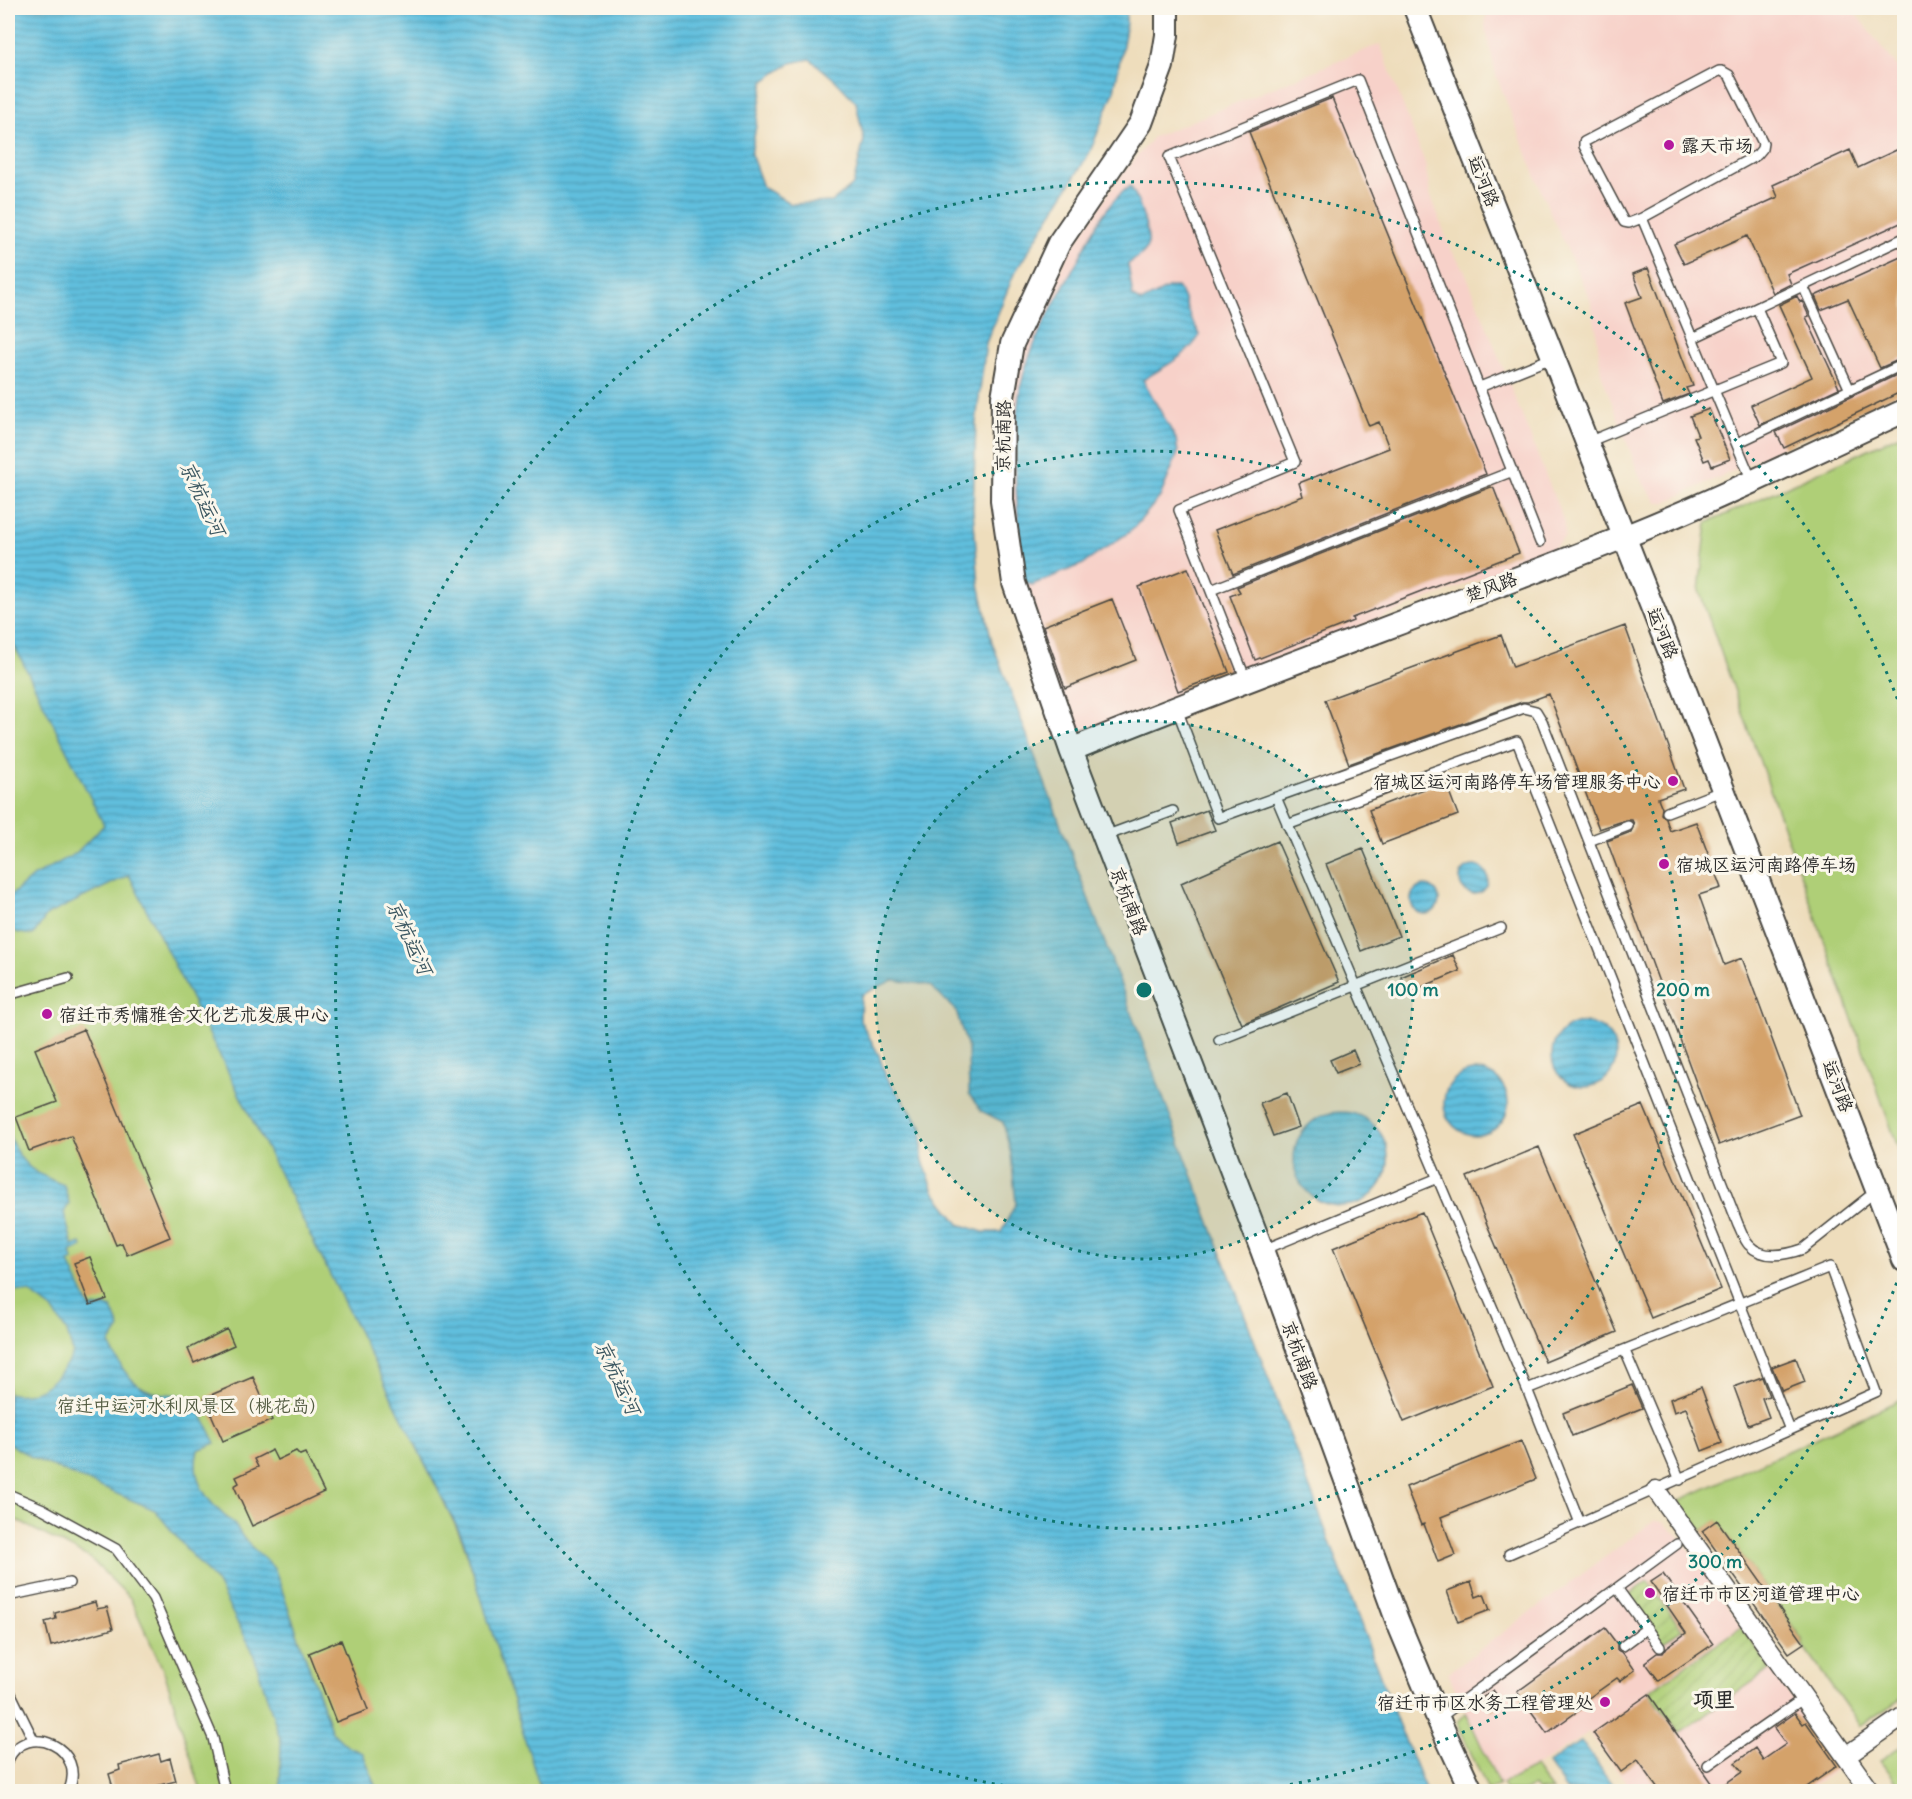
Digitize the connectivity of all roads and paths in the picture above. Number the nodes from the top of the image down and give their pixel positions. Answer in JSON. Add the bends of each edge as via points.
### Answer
{"nodes":[{"id":1,"x":1167,"y":8,"type":"edge"},
{"id":2,"x":1415,"y":8,"type":"edge"},
{"id":3,"x":1642,"y":218,"type":"junction"},
{"id":4,"x":1905,"y":238,"type":"edge"},
{"id":5,"x":1803,"y":286,"type":"junction"},
{"id":6,"x":1757,"y":308,"type":"junction"},
{"id":7,"x":1693,"y":338,"type":"junction"},
{"id":8,"x":1554,"y":357,"type":"junction"},
{"id":9,"x":1905,"y":363,"type":"edge"},
{"id":10,"x":1480,"y":387,"type":"junction"},
{"id":11,"x":1850,"y":390,"type":"junction"},
{"id":12,"x":1715,"y":391,"type":"junction"},
{"id":13,"x":1905,"y":411,"type":"edge"},
{"id":14,"x":1588,"y":442,"type":"junction"},
{"id":15,"x":1737,"y":443,"type":"junction"},
{"id":16,"x":1513,"y":471,"type":"junction"},
{"id":17,"x":1752,"y":481,"type":"junction"},
{"id":18,"x":1625,"y":536,"type":"junction"},
{"id":19,"x":1540,"y":542,"type":"dead end"},
{"id":20,"x":1211,"y":590,"type":"junction"},
{"id":21,"x":1246,"y":680,"type":"junction"},
{"id":22,"x":1176,"y":707,"type":"junction"},
{"id":23,"x":1071,"y":750,"type":"junction"},
{"id":24,"x":1724,"y":790,"type":"junction"},
{"id":25,"x":1276,"y":797,"type":"junction"},
{"id":26,"x":1173,"y":811,"type":"dead end"},
{"id":27,"x":1667,"y":812,"type":"dead end"},
{"id":28,"x":1287,"y":825,"type":"junction"},
{"id":29,"x":1628,"y":826,"type":"dead end"},
{"id":30,"x":1104,"y":837,"type":"junction"},
{"id":31,"x":1589,"y":841,"type":"junction"},
{"id":32,"x":1501,"y":928,"type":"dead end"},
{"id":33,"x":68,"y":978,"type":"dead end"},
{"id":34,"x":1356,"y":986,"type":"junction"},
{"id":35,"x":8,"y":994,"type":"edge"},
{"id":36,"x":1219,"y":1040,"type":"dead end"},
{"id":37,"x":1438,"y":1178,"type":"junction"},
{"id":38,"x":1877,"y":1190,"type":"junction"},
{"id":39,"x":1902,"y":1248,"type":"edge"},
{"id":40,"x":1262,"y":1250,"type":"junction"},
{"id":41,"x":1738,"y":1304,"type":"junction"},
{"id":42,"x":1625,"y":1351,"type":"junction"},
{"id":43,"x":1527,"y":1389,"type":"junction"},
{"id":44,"x":1790,"y":1430,"type":"junction"},
{"id":45,"x":1680,"y":1480,"type":"junction"},
{"id":46,"x":1656,"y":1490,"type":"junction"},
{"id":47,"x":8,"y":1494,"type":"edge"},
{"id":48,"x":1580,"y":1523,"type":"junction"},
{"id":49,"x":1677,"y":1544,"type":"dead end"},
{"id":50,"x":1509,"y":1554,"type":"dead end"},
{"id":51,"x":69,"y":1583,"type":"dead end"},
{"id":52,"x":1617,"y":1588,"type":"junction"},
{"id":53,"x":8,"y":1596,"type":"edge"},
{"id":54,"x":1647,"y":1628,"type":"junction"},
{"id":55,"x":1623,"y":1646,"type":"dead end"},
{"id":56,"x":1660,"y":1647,"type":"dead end"},
{"id":57,"x":8,"y":1688,"type":"edge"},
{"id":58,"x":1804,"y":1698,"type":"junction"},
{"id":59,"x":1905,"y":1716,"type":"edge"},
{"id":60,"x":1438,"y":1718,"type":"junction"},
{"id":61,"x":34,"y":1741,"type":"junction"},
{"id":62,"x":1846,"y":1756,"type":"junction"},
{"id":63,"x":8,"y":1760,"type":"edge"},
{"id":64,"x":1708,"y":1765,"type":"dead end"},
{"id":65,"x":68,"y":1791,"type":"edge"},
{"id":66,"x":225,"y":1791,"type":"edge"},
{"id":67,"x":1472,"y":1791,"type":"edge"},
{"id":68,"x":1871,"y":1791,"type":"edge"}],
"edges":[{"from":1,"to":23,"type":"street","name":"京杭南路","via":[[1162,66],[1141,123],[1059,243],[1012,344],[1003,397],[1002,500],[1014,583]]},
{"from":2,"to":8,"type":"street","name":"运河路"},
{"from":3,"to":3,"type":"lane","via":[[1762,149],[1762,141],[1725,72],[1719,71],[1584,142],[1621,220],[1626,223]]},
{"from":3,"to":7,"type":"lane"},
{"from":4,"to":5,"type":"lane"},
{"from":5,"to":6,"type":"lane"},
{"from":5,"to":11,"type":"lane"},
{"from":6,"to":7,"type":"lane"},
{"from":6,"to":12,"type":"lane","via":[[1781,363]]},
{"from":7,"to":12,"type":"lane"},
{"from":8,"to":10,"type":"lane"},
{"from":8,"to":14,"type":"street","name":"运河路"},
{"from":9,"to":11,"type":"lane"},
{"from":10,"to":16,"type":"lane"},
{"from":10,"to":20,"type":"lane","via":[[1359,80],[1169,157],[1295,462],[1179,510]]},
{"from":11,"to":15,"type":"lane"},
{"from":12,"to":14,"type":"lane"},
{"from":12,"to":15,"type":"lane"},
{"from":13,"to":17,"type":"street","name":"楚风路"},
{"from":14,"to":18,"type":"street","name":"运河路"},
{"from":15,"to":17,"type":"lane"},
{"from":16,"to":19,"type":"lane"},
{"from":16,"to":20,"type":"lane"},
{"from":17,"to":18,"type":"street","name":"楚风路"},
{"from":18,"to":21,"type":"street","name":"楚风路"},
{"from":18,"to":24,"type":"street","name":"运河路"},
{"from":20,"to":21,"type":"lane"},
{"from":21,"to":22,"type":"street","name":"楚风路"},
{"from":22,"to":23,"type":"street","name":"楚风路"},
{"from":22,"to":25,"type":"lane","via":[[1218,818]]},
{"from":23,"to":30,"type":"street","name":"京杭南路"},
{"from":24,"to":27,"type":"lane"},
{"from":24,"to":38,"type":"street","name":"运河路"},
{"from":25,"to":28,"type":"lane"},
{"from":25,"to":31,"type":"lane","via":[[1524,708],[1536,711],[1542,721]]},
{"from":26,"to":30,"type":"lane"},
{"from":28,"to":34,"type":"lane"},
{"from":28,"to":41,"type":"lane","via":[[1517,741]]},
{"from":29,"to":31,"type":"lane"},
{"from":30,"to":40,"type":"street","name":"京杭南路"},
{"from":31,"to":38,"type":"lane","via":[[1748,1245],[1761,1253],[1777,1255],[1803,1249]]},
{"from":32,"to":34,"type":"lane"},
{"from":33,"to":35,"type":"lane"},
{"from":34,"to":36,"type":"lane"},
{"from":34,"to":37,"type":"lane"},
{"from":37,"to":40,"type":"lane"},
{"from":37,"to":43,"type":"lane"},
{"from":38,"to":39,"type":"street","name":"运河路"},
{"from":40,"to":60,"type":"street","name":"京杭南路","via":[[1397,1620]]},
{"from":41,"to":42,"type":"lane"},
{"from":41,"to":44,"type":"lane"},
{"from":41,"to":44,"type":"lane","via":[[1830,1267],[1876,1392]]},
{"from":42,"to":43,"type":"lane"},
{"from":42,"to":45,"type":"lane"},
{"from":43,"to":48,"type":"lane"},
{"from":44,"to":45,"type":"lane"},
{"from":45,"to":46,"type":"lane"},
{"from":46,"to":48,"type":"lane"},
{"from":46,"to":58,"type":"street"},
{"from":47,"to":66,"type":"lane","via":[[116,1549],[153,1598],[213,1738]]},
{"from":48,"to":50,"type":"lane"},
{"from":49,"to":52,"type":"lane"},
{"from":51,"to":53,"type":"lane"},
{"from":52,"to":54,"type":"lane"},
{"from":52,"to":60,"type":"lane"},
{"from":54,"to":55,"type":"lane"},
{"from":54,"to":56,"type":"lane"},
{"from":57,"to":61,"type":"lane"},
{"from":58,"to":62,"type":"street"},
{"from":58,"to":64,"type":"lane"},
{"from":59,"to":62,"type":"street"},
{"from":60,"to":67,"type":"street","name":"京杭南路"},
{"from":61,"to":63,"type":"lane","via":[[18,1748]]},
{"from":61,"to":65,"type":"lane","via":[[50,1743],[68,1757],[72,1778]]},
{"from":62,"to":68,"type":"street"}]}
